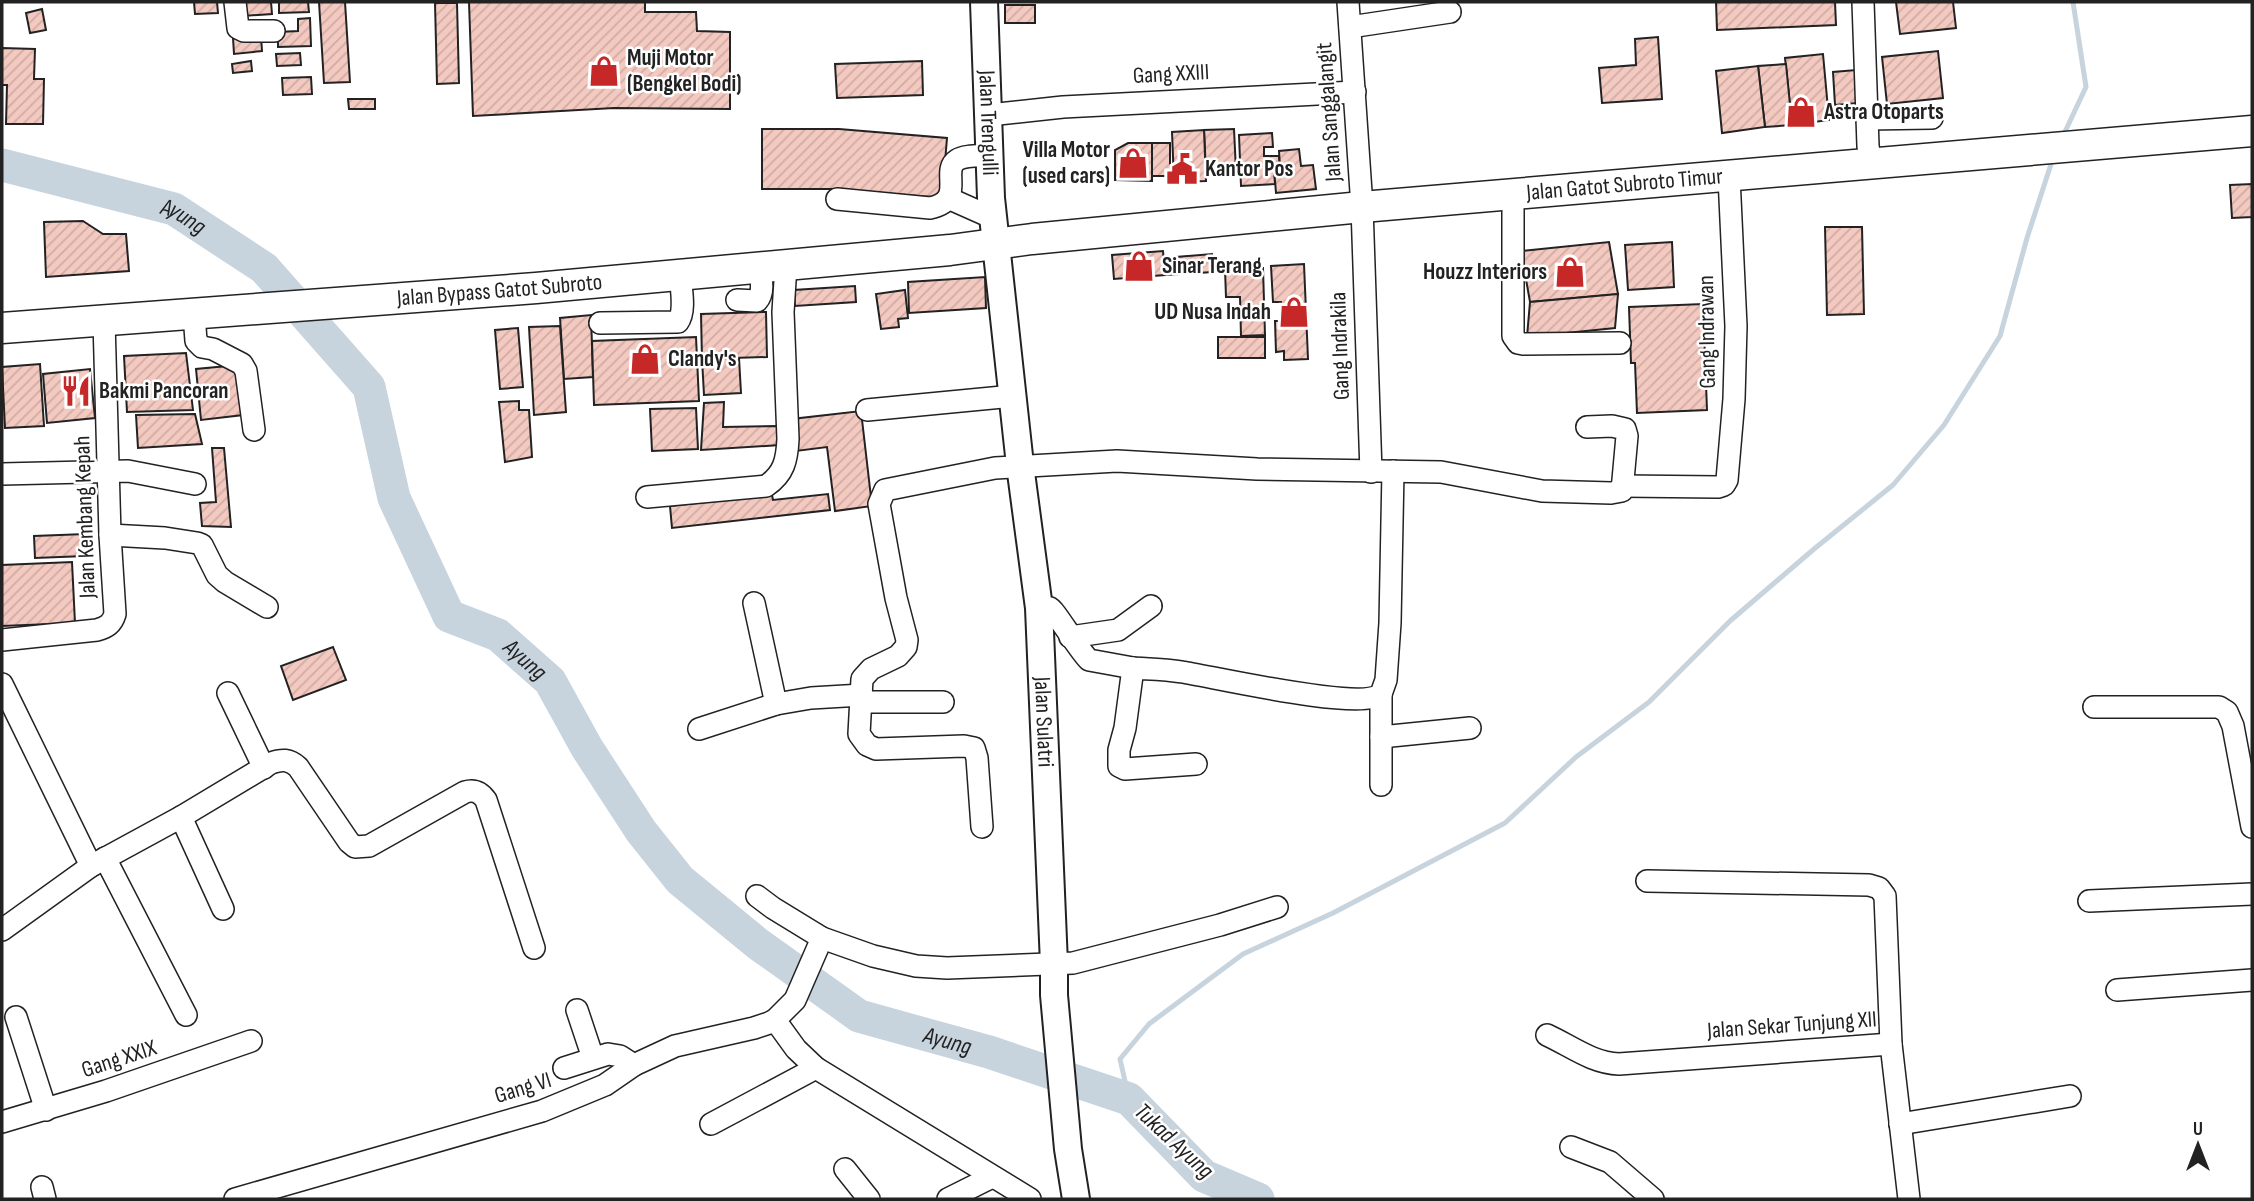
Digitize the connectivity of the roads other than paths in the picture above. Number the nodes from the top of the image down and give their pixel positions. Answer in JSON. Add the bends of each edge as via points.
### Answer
{"nodes":[{"id":1,"x":235,"y":2,"type":"edge"},
{"id":2,"x":984,"y":2,"type":"edge"},
{"id":3,"x":1348,"y":2,"type":"edge"},
{"id":4,"x":1863,"y":2,"type":"edge"},
{"id":5,"x":1450,"y":12,"type":"dead end"},
{"id":6,"x":1350,"y":27,"type":"junction"},
{"id":7,"x":274,"y":31,"type":"dead end"},
{"id":8,"x":1355,"y":92,"type":"junction"},
{"id":9,"x":989,"y":115,"type":"junction"},
{"id":10,"x":1933,"y":118,"type":"dead end"},
{"id":11,"x":1867,"y":119,"type":"junction"},
{"id":12,"x":2252,"y":131,"type":"edge"},
{"id":13,"x":990,"y":155,"type":"junction"},
{"id":14,"x":1871,"y":164,"type":"junction"},
{"id":15,"x":1729,"y":177,"type":"junction"},
{"id":16,"x":1513,"y":195,"type":"junction"},
{"id":17,"x":948,"y":198,"type":"junction"},
{"id":18,"x":837,"y":199,"type":"dead end"},
{"id":19,"x":1362,"y":213,"type":"junction"},
{"id":20,"x":995,"y":231,"type":"junction"},
{"id":21,"x":772,"y":266,"type":"junction"},
{"id":22,"x":680,"y":274,"type":"junction"},
{"id":23,"x":737,"y":300,"type":"dead end"},
{"id":24,"x":201,"y":313,"type":"junction"},
{"id":25,"x":104,"y":321,"type":"junction"},
{"id":26,"x":600,"y":323,"type":"dead end"},
{"id":27,"x":2,"y":328,"type":"edge"},
{"id":28,"x":1620,"y":343,"type":"dead end"},
{"id":29,"x":1013,"y":396,"type":"junction"},
{"id":30,"x":867,"y":410,"type":"dead end"},
{"id":31,"x":1587,"y":427,"type":"dead end"},
{"id":32,"x":254,"y":430,"type":"dead end"},
{"id":33,"x":1020,"y":465,"type":"junction"},
{"id":34,"x":109,"y":470,"type":"junction"},
{"id":35,"x":1393,"y":471,"type":"junction"},
{"id":36,"x":1371,"y":472,"type":"junction"},
{"id":37,"x":2,"y":474,"type":"edge"},
{"id":38,"x":195,"y":484,"type":"dead end"},
{"id":39,"x":1622,"y":486,"type":"junction"},
{"id":40,"x":647,"y":497,"type":"dead end"},
{"id":41,"x":110,"y":535,"type":"junction"},
{"id":42,"x":754,"y":603,"type":"dead end"},
{"id":43,"x":1151,"y":606,"type":"dead end"},
{"id":44,"x":267,"y":607,"type":"dead end"},
{"id":45,"x":1039,"y":608,"type":"junction"},
{"id":46,"x":1070,"y":637,"type":"junction"},
{"id":47,"x":2,"y":640,"type":"edge"},
{"id":48,"x":1133,"y":668,"type":"junction"},
{"id":49,"x":2,"y":684,"type":"edge"},
{"id":50,"x":229,"y":693,"type":"dead end"},
{"id":51,"x":1381,"y":694,"type":"junction"},
{"id":52,"x":862,"y":699,"type":"junction"},
{"id":53,"x":943,"y":702,"type":"dead end"},
{"id":54,"x":776,"y":705,"type":"junction"},
{"id":55,"x":2094,"y":707,"type":"dead end"},
{"id":56,"x":1470,"y":728,"type":"dead end"},
{"id":57,"x":699,"y":729,"type":"dead end"},
{"id":58,"x":1381,"y":737,"type":"junction"},
{"id":59,"x":1196,"y":764,"type":"dead end"},
{"id":60,"x":264,"y":768,"type":"junction"},
{"id":61,"x":1381,"y":785,"type":"dead end"},
{"id":62,"x":181,"y":817,"type":"junction"},
{"id":63,"x":982,"y":827,"type":"dead end"},
{"id":64,"x":2252,"y":827,"type":"edge"},
{"id":65,"x":98,"y":862,"type":"junction"},
{"id":66,"x":1647,"y":881,"type":"dead end"},
{"id":67,"x":2252,"y":894,"type":"edge"},
{"id":68,"x":757,"y":896,"type":"dead end"},
{"id":69,"x":2089,"y":901,"type":"dead end"},
{"id":70,"x":1277,"y":907,"type":"dead end"},
{"id":71,"x":223,"y":909,"type":"dead end"},
{"id":72,"x":2,"y":930,"type":"edge"},
{"id":73,"x":822,"y":938,"type":"junction"},
{"id":74,"x":534,"y":948,"type":"dead end"},
{"id":75,"x":1055,"y":964,"type":"junction"},
{"id":76,"x":2252,"y":980,"type":"edge"},
{"id":77,"x":2117,"y":990,"type":"dead end"},
{"id":78,"x":577,"y":1010,"type":"dead end"},
{"id":79,"x":186,"y":1015,"type":"dead end"},
{"id":80,"x":16,"y":1017,"type":"dead end"},
{"id":81,"x":775,"y":1020,"type":"junction"},
{"id":82,"x":1548,"y":1035,"type":"dead end"},
{"id":83,"x":251,"y":1041,"type":"dead end"},
{"id":84,"x":1891,"y":1044,"type":"junction"},
{"id":85,"x":593,"y":1058,"type":"junction"},
{"id":86,"x":634,"y":1065,"type":"junction"},
{"id":87,"x":564,"y":1068,"type":"dead end"},
{"id":88,"x":816,"y":1068,"type":"junction"},
{"id":89,"x":2070,"y":1096,"type":"dead end"},
{"id":90,"x":46,"y":1110,"type":"junction"},
{"id":91,"x":2,"y":1122,"type":"edge"},
{"id":92,"x":711,"y":1124,"type":"dead end"},
{"id":93,"x":1900,"y":1124,"type":"junction"},
{"id":94,"x":1571,"y":1147,"type":"dead end"},
{"id":95,"x":845,"y":1169,"type":"dead end"},
{"id":96,"x":992,"y":1177,"type":"junction"},
{"id":97,"x":246,"y":1198,"type":"edge"},
{"id":98,"x":869,"y":1199,"type":"edge"},
{"id":99,"x":948,"y":1199,"type":"edge"},
{"id":100,"x":1030,"y":1199,"type":"edge"},
{"id":101,"x":1076,"y":1199,"type":"edge"},
{"id":102,"x":1653,"y":1199,"type":"edge"},
{"id":103,"x":1909,"y":1199,"type":"edge"}],
"edges":[{"from":1,"to":7,"type":"street","via":[[238,28]]},
{"from":2,"to":9,"type":"main road","name":"Jalan Trengulli"},
{"from":3,"to":6,"type":"street","name":"Jalan Sanggalangit"},
{"from":4,"to":11,"type":"street"},
{"from":5,"to":6,"type":"street"},
{"from":6,"to":8,"type":"street","name":"Jalan Sanggalangit"},
{"from":8,"to":9,"type":"street","name":"Gang XXIII","via":[[1075,106]]},
{"from":8,"to":19,"type":"street","name":"Jalan Sanggalangit"},
{"from":9,"to":13,"type":"main road","name":"Jalan Trengulli"},
{"from":10,"to":11,"type":"street"},
{"from":11,"to":14,"type":"street"},
{"from":12,"to":14,"type":"highway","name":"Jalan Gatot Subroto Timur"},
{"from":13,"to":17,"type":"street","via":[[958,159],[952,165]]},
{"from":13,"to":20,"type":"main road","name":"Jalan Trengulli"},
{"from":14,"to":15,"type":"highway","name":"Jalan Gatot Subroto Timur"},
{"from":15,"to":16,"type":"highway","name":"Jalan Gatot Subroto Timur"},
{"from":15,"to":39,"type":"street","name":"Gang Indrawan","via":[[1735,351],[1727,480],[1718,487]]},
{"from":16,"to":19,"type":"highway","name":"Jalan Gatot Subroto Timur"},
{"from":16,"to":28,"type":"street","via":[[1515,340],[1523,344]]},
{"from":17,"to":18,"type":"street","via":[[930,208]]},
{"from":17,"to":20,"type":"street"},
{"from":19,"to":20,"type":"highway","name":"Jalan Gatot Subroto Timur"},
{"from":19,"to":36,"type":"street","name":"Gang Indrakila"},
{"from":20,"to":21,"type":"highway","name":"Jalan Bypass Gatot Subroto"},
{"from":20,"to":29,"type":"main road","name":"Jalan Sulatri"},
{"from":21,"to":22,"type":"highway","name":"Jalan Bypass Gatot Subroto"},
{"from":21,"to":23,"type":"street","via":[[757,301]]},
{"from":21,"to":40,"type":"street","via":[[783,312],[788,439],[783,470],[766,486]]},
{"from":22,"to":24,"type":"highway","name":"Jalan Bypass Gatot Subroto"},
{"from":22,"to":26,"type":"street","via":[[678,322]]},
{"from":24,"to":25,"type":"highway","name":"Jalan Bypass Gatot Subroto"},
{"from":24,"to":32,"type":"street","via":[[196,341],[239,360],[246,371]]},
{"from":25,"to":27,"type":"highway","name":"Jalan Bypass Gatot Subroto"},
{"from":25,"to":34,"type":"street","name":"Jalan Kembang Kepah"},
{"from":29,"to":30,"type":"street"},
{"from":29,"to":33,"type":"main road","name":"Jalan Sulatri"},
{"from":31,"to":39,"type":"street","via":[[1626,429]]},
{"from":33,"to":36,"type":"street","via":[[1117,461]]},
{"from":33,"to":45,"type":"main road","name":"Jalan Sulatri"},
{"from":33,"to":52,"type":"street","via":[[968,472],[882,494],[879,504],[906,647],[867,673],[862,679]]},
{"from":34,"to":37,"type":"street"},
{"from":34,"to":38,"type":"street"},
{"from":34,"to":41,"type":"street","name":"Jalan Kembang Kepah"},
{"from":35,"to":36,"type":"street"},
{"from":35,"to":39,"type":"street","via":[[1441,472],[1542,491],[1616,492],[1622,491]]},
{"from":35,"to":51,"type":"street","via":[[1391,623]]},
{"from":41,"to":44,"type":"street","via":[[197,542],[217,575]]},
{"from":41,"to":47,"type":"street","name":"Jalan Kembang Kepah","via":[[115,614],[110,625]]},
{"from":42,"to":54,"type":"street"},
{"from":43,"to":46,"type":"street","via":[[1118,630]]},
{"from":45,"to":46,"type":"street","via":[[1055,611]]},
{"from":45,"to":75,"type":"main road","name":"Jalan Sulatri"},
{"from":46,"to":48,"type":"street","via":[[1089,660]]},
{"from":48,"to":51,"type":"street","via":[[1321,695],[1369,699]]},
{"from":48,"to":59,"type":"street","via":[[1118,764],[1125,769]]},
{"from":49,"to":65,"type":"street"},
{"from":50,"to":60,"type":"street"},
{"from":51,"to":58,"type":"street"},
{"from":52,"to":53,"type":"street"},
{"from":52,"to":54,"type":"street","via":[[811,698]]},
{"from":52,"to":63,"type":"street","via":[[859,734],[872,748],[974,748]]},
{"from":54,"to":57,"type":"street"},
{"from":55,"to":64,"type":"street","via":[[2219,707],[2227,712]]},
{"from":56,"to":58,"type":"street"},
{"from":58,"to":61,"type":"street"},
{"from":60,"to":62,"type":"street"},
{"from":60,"to":74,"type":"street","via":[[291,760],[355,847],[369,845],[465,792],[482,795]]},
{"from":62,"to":65,"type":"street"},
{"from":62,"to":71,"type":"street"},
{"from":65,"to":72,"type":"street"},
{"from":65,"to":79,"type":"street"},
{"from":66,"to":84,"type":"street","via":[[1879,888],[1885,896]]},
{"from":67,"to":69,"type":"street"},
{"from":68,"to":73,"type":"street"},
{"from":70,"to":75,"type":"street","via":[[1073,963]]},
{"from":73,"to":75,"type":"street","via":[[916,966]]},
{"from":73,"to":81,"type":"street","name":"Gang VI","via":[[795,1000]]},
{"from":75,"to":101,"type":"main road","name":"Jalan Sulatri","via":[[1054,995]]},
{"from":76,"to":77,"type":"street"},
{"from":78,"to":85,"type":"street"},
{"from":80,"to":90,"type":"street"},
{"from":81,"to":86,"type":"street","name":"Gang VI","via":[[690,1041]]},
{"from":81,"to":88,"type":"street"},
{"from":82,"to":84,"type":"street","name":"Jalan Sekar Tunjung XII","via":[[1587,1056],[1619,1064]]},
{"from":83,"to":90,"type":"street","name":"Gang XXIX"},
{"from":84,"to":93,"type":"street","name":"Jalan Sekar Tunjung XII"},
{"from":85,"to":86,"type":"street","via":[[614,1054]]},
{"from":85,"to":87,"type":"street"},
{"from":86,"to":97,"type":"street","name":"Gang VI","via":[[605,1085],[542,1111]]},
{"from":88,"to":92,"type":"street"},
{"from":88,"to":96,"type":"street"},
{"from":89,"to":93,"type":"street"},
{"from":90,"to":91,"type":"street","name":"Gang XXIX"},
{"from":93,"to":103,"type":"street","name":"Jalan Sekar Tunjung XII"},
{"from":94,"to":102,"type":"street","via":[[1610,1162]]},
{"from":95,"to":98,"type":"street"},
{"from":96,"to":99,"type":"street"},
{"from":96,"to":100,"type":"street"}]}
